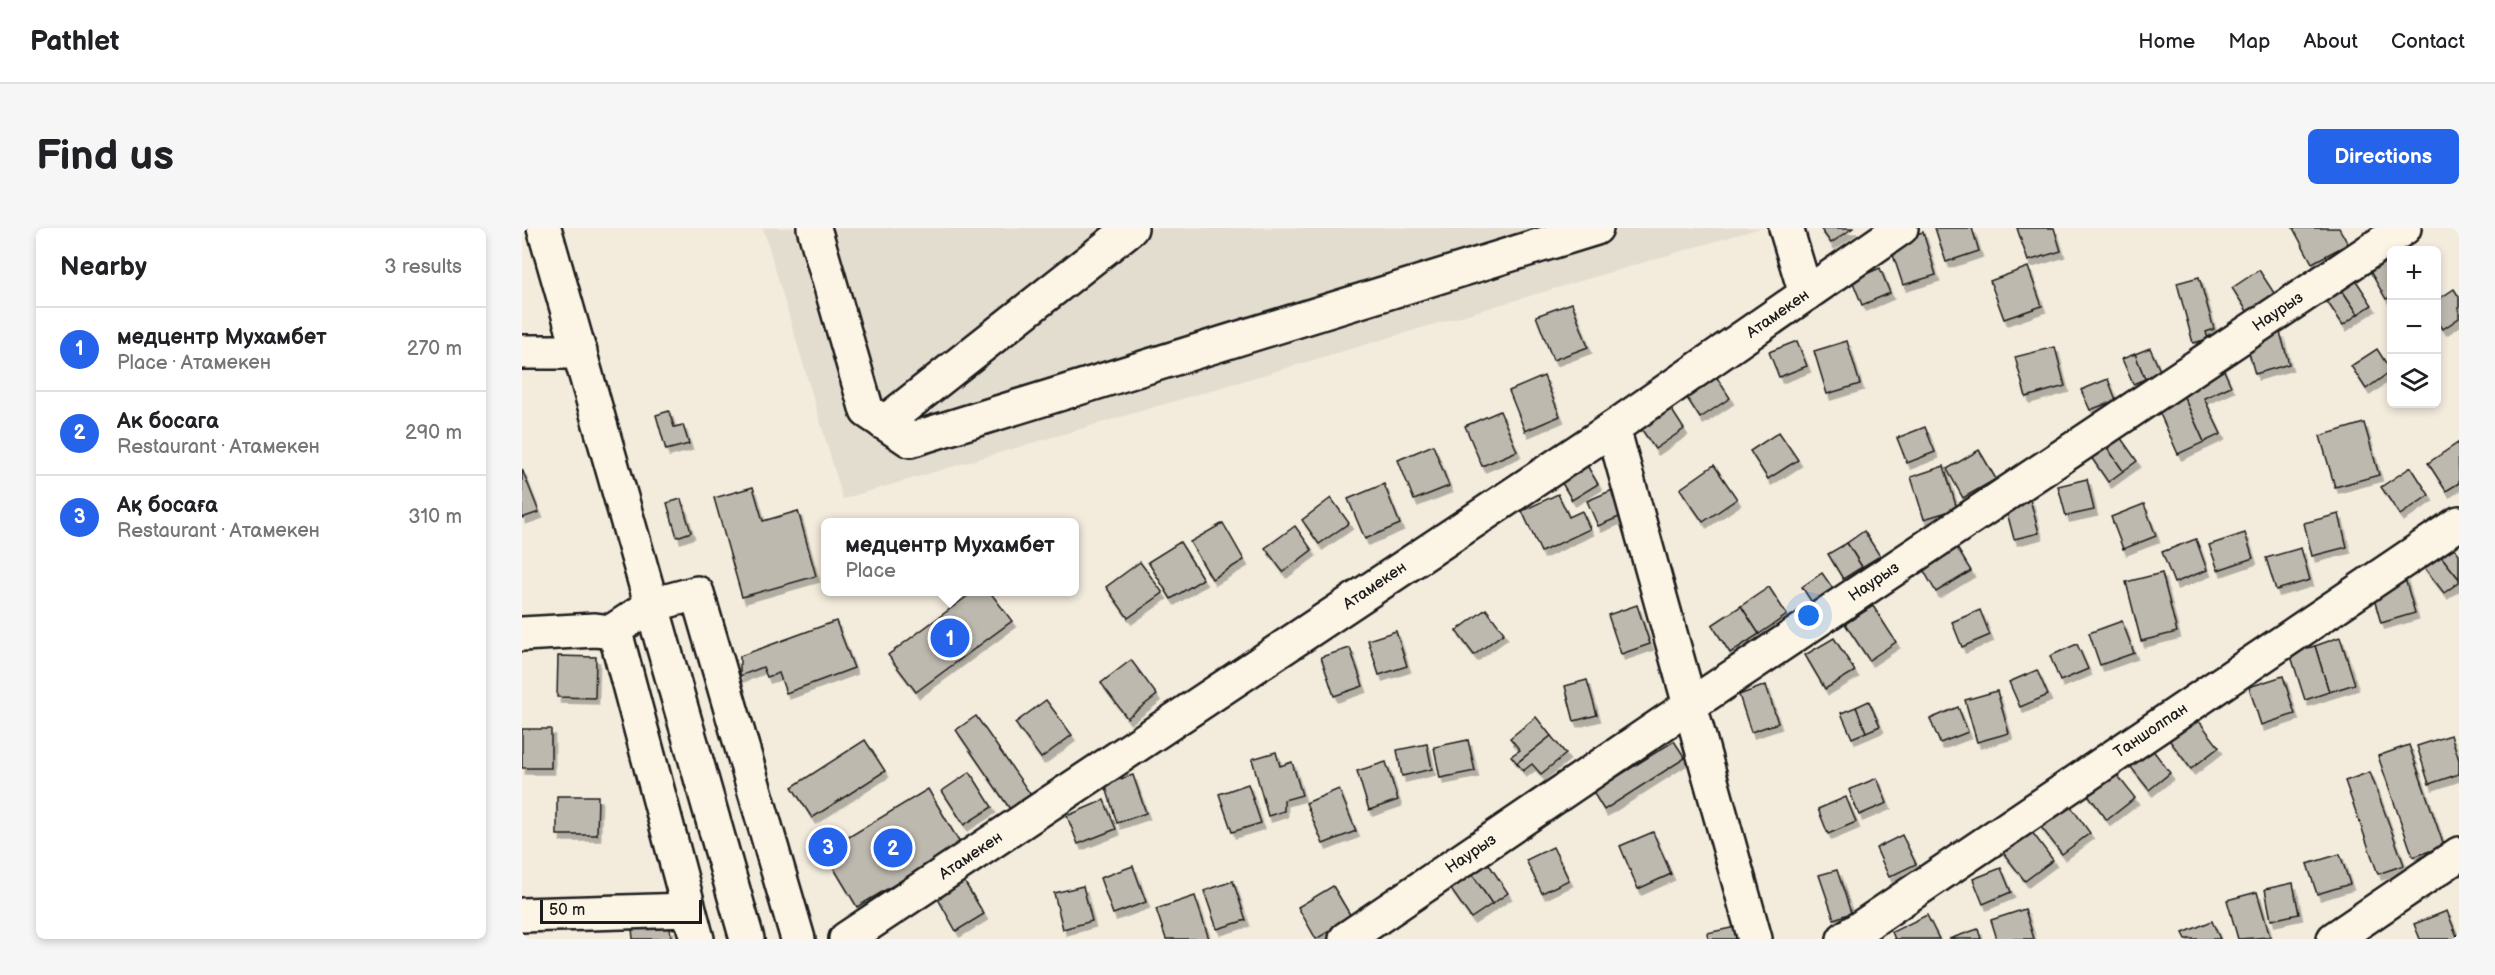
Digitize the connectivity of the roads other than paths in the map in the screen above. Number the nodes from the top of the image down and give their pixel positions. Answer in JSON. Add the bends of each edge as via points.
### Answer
{"nodes":[{"id":1,"x":544,"y":228,"type":"edge"},
{"id":2,"x":814,"y":228,"type":"edge"},
{"id":3,"x":1131,"y":228,"type":"edge"},
{"id":4,"x":1596,"y":228,"type":"edge"},
{"id":5,"x":1785,"y":228,"type":"edge"},
{"id":6,"x":1901,"y":228,"type":"edge"},
{"id":7,"x":2404,"y":228,"type":"edge"},
{"id":8,"x":1806,"y":294,"type":"junction"},
{"id":9,"x":522,"y":352,"type":"edge"},
{"id":10,"x":580,"y":352,"type":"junction"},
{"id":11,"x":884,"y":423,"type":"junction"},
{"id":12,"x":1613,"y":428,"type":"junction"},
{"id":13,"x":2459,"y":523,"type":"edge"},
{"id":14,"x":652,"y":605,"type":"junction"},
{"id":15,"x":610,"y":632,"type":"junction"},
{"id":16,"x":522,"y":634,"type":"edge"},
{"id":17,"x":1689,"y":706,"type":"junction"},
{"id":18,"x":2459,"y":854,"type":"edge"},
{"id":19,"x":522,"y":915,"type":"edge"},
{"id":20,"x":693,"y":925,"type":"edge"},
{"id":21,"x":747,"y":939,"type":"edge"},
{"id":22,"x":798,"y":939,"type":"edge"},
{"id":23,"x":846,"y":939,"type":"edge"},
{"id":24,"x":1346,"y":939,"type":"edge"},
{"id":25,"x":1755,"y":939,"type":"edge"},
{"id":26,"x":1844,"y":939,"type":"edge"},
{"id":27,"x":2334,"y":939,"type":"edge"}],
"edges":[{"from":1,"to":10,"type":"street"},
{"from":2,"to":11,"type":"street","via":[[867,411]]},
{"from":3,"to":11,"type":"street"},
{"from":4,"to":11,"type":"street","via":[[910,440]]},
{"from":5,"to":8,"type":"street"},
{"from":6,"to":8,"type":"street","name":"Атамекен"},
{"from":7,"to":17,"type":"street","name":"Наурыз"},
{"from":8,"to":12,"type":"street","name":"Атамекен"},
{"from":9,"to":10,"type":"street"},
{"from":10,"to":14,"type":"street"},
{"from":12,"to":17,"type":"street"},
{"from":12,"to":23,"type":"street","name":"Атамекен"},
{"from":13,"to":26,"type":"street","name":"Таншолпан"},
{"from":14,"to":15,"type":"street"},
{"from":14,"to":21,"type":"street"},
{"from":14,"to":22,"type":"street","via":[[697,593]]},
{"from":15,"to":16,"type":"street"},
{"from":15,"to":20,"type":"street","via":[[620,649]]},
{"from":17,"to":24,"type":"street","name":"Наурыз"},
{"from":17,"to":25,"type":"street"},
{"from":18,"to":27,"type":"street"},
{"from":19,"to":20,"type":"street"}]}
